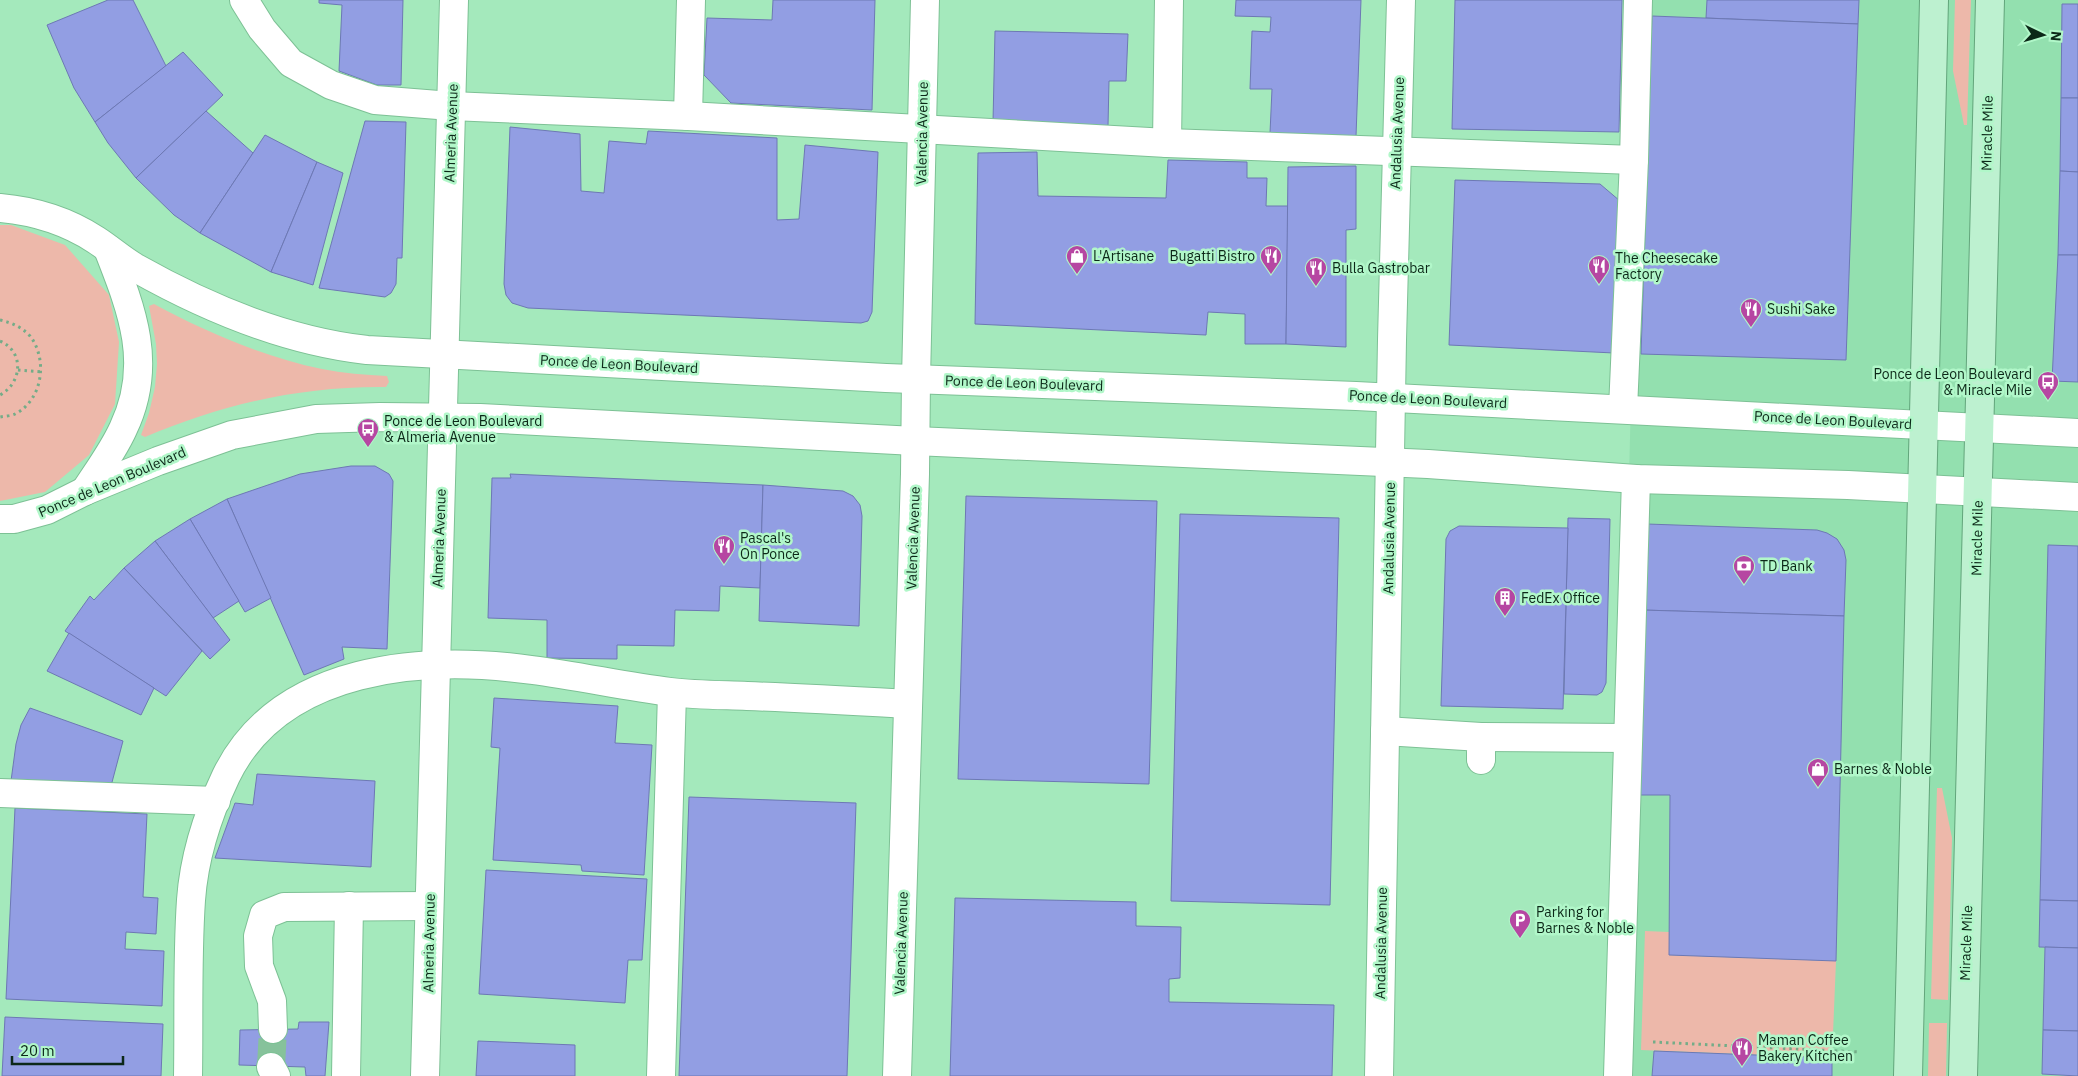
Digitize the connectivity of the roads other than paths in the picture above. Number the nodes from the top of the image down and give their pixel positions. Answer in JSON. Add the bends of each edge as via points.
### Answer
{"nodes":[{"id":1,"x":244,"y":0,"type":"edge"},
{"id":2,"x":454,"y":0,"type":"edge"},
{"id":3,"x":691,"y":0,"type":"edge"},
{"id":4,"x":925,"y":0,"type":"edge"},
{"id":5,"x":1169,"y":0,"type":"edge"},
{"id":6,"x":1401,"y":0,"type":"edge"},
{"id":7,"x":1638,"y":0,"type":"edge"},
{"id":8,"x":1934,"y":0,"type":"edge"},
{"id":9,"x":1990,"y":0,"type":"edge"},
{"id":10,"x":452,"y":106,"type":"junction"},
{"id":11,"x":688,"y":116,"type":"junction"},
{"id":12,"x":922,"y":130,"type":"junction"},
{"id":13,"x":1167,"y":143,"type":"junction"},
{"id":14,"x":1397,"y":152,"type":"junction"},
{"id":15,"x":1634,"y":160,"type":"junction"},
{"id":16,"x":0,"y":208,"type":"edge"},
{"id":17,"x":108,"y":249,"type":"junction"},
{"id":18,"x":444,"y":354,"type":"junction"},
{"id":19,"x":916,"y":379,"type":"junction"},
{"id":20,"x":1391,"y":398,"type":"junction"},
{"id":21,"x":1623,"y":409,"type":"junction"},
{"id":22,"x":443,"y":417,"type":"junction"},
{"id":23,"x":1924,"y":425,"type":"junction"},
{"id":24,"x":1980,"y":427,"type":"junction"},
{"id":25,"x":2078,"y":433,"type":"edge"},
{"id":26,"x":915,"y":441,"type":"junction"},
{"id":27,"x":1390,"y":462,"type":"junction"},
{"id":28,"x":1636,"y":478,"type":"junction"},
{"id":29,"x":1923,"y":489,"type":"junction"},
{"id":30,"x":85,"y":491,"type":"junction"},
{"id":31,"x":1978,"y":492,"type":"junction"},
{"id":32,"x":2078,"y":497,"type":"edge"},
{"id":33,"x":0,"y":519,"type":"edge"},
{"id":34,"x":435,"y":665,"type":"junction"},
{"id":35,"x":672,"y":692,"type":"junction"},
{"id":36,"x":908,"y":704,"type":"junction"},
{"id":37,"x":1385,"y":731,"type":"junction"},
{"id":38,"x":1628,"y":738,"type":"junction"},
{"id":39,"x":0,"y":793,"type":"edge"},
{"id":40,"x":216,"y":801,"type":"junction"},
{"id":41,"x":350,"y":906,"type":"junction"},
{"id":42,"x":430,"y":906,"type":"junction"},
{"id":43,"x":273,"y":1029,"type":"tunnel mouth"},
{"id":44,"x":188,"y":1076,"type":"edge"},
{"id":45,"x":346,"y":1076,"type":"edge"},
{"id":46,"x":425,"y":1076,"type":"edge"},
{"id":47,"x":661,"y":1076,"type":"edge"},
{"id":48,"x":897,"y":1076,"type":"edge"},
{"id":49,"x":1379,"y":1076,"type":"edge"},
{"id":50,"x":1618,"y":1076,"type":"edge"},
{"id":51,"x":1908,"y":1076,"type":"edge"},
{"id":52,"x":1963,"y":1076,"type":"edge"}],
"edges":[{"from":1,"to":10,"type":"street","via":[[262,29],[292,63],[331,84],[375,100]]},
{"from":2,"to":10,"type":"street","name":"Almeria Avenue"},
{"from":3,"to":11,"type":"street"},
{"from":4,"to":12,"type":"street","name":"Valencia Avenue"},
{"from":5,"to":13,"type":"street"},
{"from":6,"to":14,"type":"street","name":"Andalusia Avenue"},
{"from":7,"to":15,"type":"street"},
{"from":8,"to":23,"type":"main road"},
{"from":9,"to":24,"type":"main road","name":"Miracle Mile"},
{"from":10,"to":11,"type":"street"},
{"from":10,"to":18,"type":"street","name":"Almeria Avenue"},
{"from":11,"to":12,"type":"street"},
{"from":12,"to":13,"type":"street"},
{"from":12,"to":19,"type":"street","name":"Valencia Avenue"},
{"from":13,"to":14,"type":"street"},
{"from":14,"to":15,"type":"street"},
{"from":14,"to":20,"type":"street","name":"Andalusia Avenue"},
{"from":15,"to":21,"type":"street"},
{"from":16,"to":17,"type":"street","name":"Ponce de Leon Boulevard","via":[[47,216],[81,231]]},
{"from":17,"to":18,"type":"street","name":"Ponce de Leon Boulevard","via":[[137,269],[209,304],[292,335],[344,347]]},
{"from":17,"to":30,"type":"street","via":[[133,315],[139,364],[136,392],[123,430]]},
{"from":18,"to":19,"type":"street","name":"Ponce de Leon Boulevard"},
{"from":18,"to":22,"type":"street","name":"Almeria Avenue"},
{"from":19,"to":20,"type":"street","name":"Ponce de Leon Boulevard"},
{"from":19,"to":26,"type":"street","name":"Valencia Avenue"},
{"from":20,"to":21,"type":"street","name":"Ponce de Leon Boulevard"},
{"from":20,"to":27,"type":"street","name":"Andalusia Avenue"},
{"from":21,"to":23,"type":"street","name":"Ponce de Leon Boulevard"},
{"from":22,"to":26,"type":"street","name":"Ponce de Leon Boulevard"},
{"from":22,"to":30,"type":"street","name":"Ponce de Leon Boulevard","via":[[316,419],[254,431],[200,445]]},
{"from":22,"to":34,"type":"street","name":"Almeria Avenue"},
{"from":23,"to":24,"type":"street","name":"Ponce de Leon Boulevard"},
{"from":23,"to":29,"type":"main road"},
{"from":24,"to":25,"type":"street","name":"Ponce de Leon Boulevard"},
{"from":24,"to":31,"type":"main road","name":"Miracle Mile"},
{"from":26,"to":27,"type":"street","name":"Ponce de Leon Boulevard"},
{"from":26,"to":36,"type":"street","name":"Valencia Avenue"},
{"from":27,"to":28,"type":"street","name":"Ponce de Leon Boulevard"},
{"from":27,"to":37,"type":"street","name":"Andalusia Avenue"},
{"from":28,"to":29,"type":"street","name":"Ponce de Leon Boulevard"},
{"from":28,"to":38,"type":"street"},
{"from":29,"to":31,"type":"street","name":"Ponce de Leon Boulevard"},
{"from":29,"to":51,"type":"main road"},
{"from":30,"to":33,"type":"street","name":"Ponce de Leon Boulevard","via":[[47,510],[14,519]]},
{"from":31,"to":32,"type":"street","name":"Ponce de Leon Boulevard"},
{"from":31,"to":52,"type":"main road","name":"Miracle Mile"},
{"from":34,"to":35,"type":"street","via":[[531,670]]},
{"from":34,"to":40,"type":"street","via":[[354,676],[311,692],[276,714],[249,742],[227,774]]},
{"from":34,"to":42,"type":"street","name":"Almeria Avenue"},
{"from":35,"to":36,"type":"street"},
{"from":35,"to":47,"type":"street"},
{"from":36,"to":48,"type":"street","name":"Valencia Avenue"},
{"from":37,"to":38,"type":"street","via":[[1481,748]]},
{"from":37,"to":49,"type":"street","name":"Andalusia Avenue"},
{"from":38,"to":50,"type":"street"},
{"from":39,"to":40,"type":"street"},
{"from":40,"to":44,"type":"street","via":[[200,851],[191,899]]},
{"from":41,"to":42,"type":"street"},
{"from":41,"to":43,"type":"street","via":[[284,907],[264,916],[258,936],[259,966],[272,1001]]},
{"from":41,"to":45,"type":"street"},
{"from":42,"to":46,"type":"street","name":"Almeria Avenue"}]}
